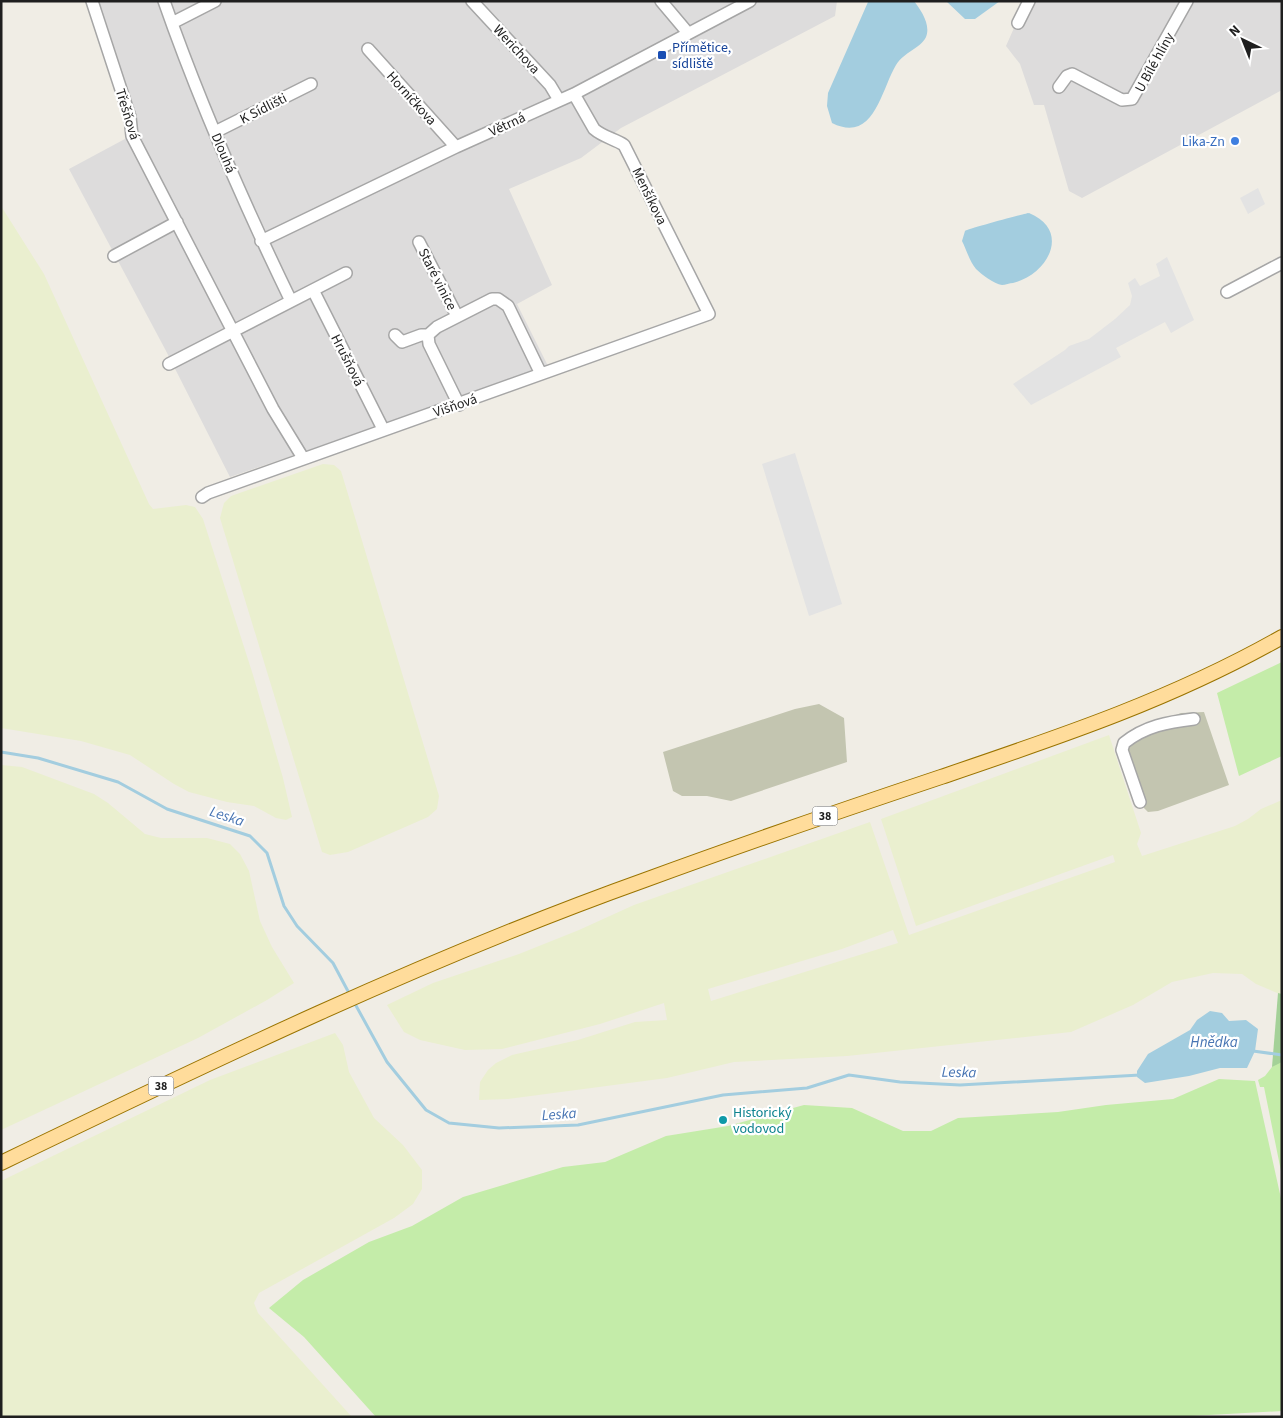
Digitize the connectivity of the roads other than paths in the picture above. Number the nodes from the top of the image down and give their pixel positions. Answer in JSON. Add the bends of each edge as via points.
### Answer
{"nodes":[{"id":1,"x":92,"y":1,"type":"edge"},
{"id":2,"x":164,"y":1,"type":"edge"},
{"id":3,"x":215,"y":1,"type":"edge"},
{"id":4,"x":472,"y":1,"type":"edge"},
{"id":5,"x":661,"y":1,"type":"edge"},
{"id":6,"x":750,"y":1,"type":"edge"},
{"id":7,"x":1029,"y":1,"type":"edge"},
{"id":8,"x":1188,"y":1,"type":"edge"},
{"id":9,"x":172,"y":23,"type":"junction"},
{"id":10,"x":1018,"y":23,"type":"dead end"},
{"id":11,"x":688,"y":33,"type":"junction"},
{"id":12,"x":368,"y":49,"type":"dead end"},
{"id":13,"x":311,"y":84,"type":"dead end"},
{"id":14,"x":1059,"y":87,"type":"dead end"},
{"id":15,"x":574,"y":94,"type":"junction"},
{"id":16,"x":559,"y":100,"type":"junction"},
{"id":17,"x":215,"y":132,"type":"junction"},
{"id":18,"x":456,"y":147,"type":"junction"},
{"id":19,"x":177,"y":222,"type":"junction"},
{"id":20,"x":261,"y":241,"type":"junction"},
{"id":21,"x":419,"y":242,"type":"dead end"},
{"id":22,"x":114,"y":256,"type":"dead end"},
{"id":23,"x":1282,"y":263,"type":"edge"},
{"id":24,"x":346,"y":272,"type":"dead end"},
{"id":25,"x":312,"y":290,"type":"junction"},
{"id":26,"x":1227,"y":292,"type":"dead end"},
{"id":27,"x":291,"y":302,"type":"junction"},
{"id":28,"x":708,"y":314,"type":"joint"},
{"id":29,"x":457,"y":316,"type":"junction"},
{"id":30,"x":234,"y":332,"type":"junction"},
{"id":31,"x":396,"y":335,"type":"dead end"},
{"id":32,"x":428,"y":335,"type":"junction"},
{"id":33,"x":169,"y":364,"type":"dead end"},
{"id":34,"x":541,"y":374,"type":"junction"},
{"id":35,"x":458,"y":405,"type":"junction"},
{"id":36,"x":383,"y":429,"type":"junction"},
{"id":37,"x":302,"y":458,"type":"junction"},
{"id":38,"x":202,"y":497,"type":"dead end"},
{"id":39,"x":1282,"y":637,"type":"edge"},
{"id":40,"x":1194,"y":719,"type":"dead end"},
{"id":41,"x":1140,"y":802,"type":"dead end"},
{"id":42,"x":1,"y":1163,"type":"edge"}],
"edges":[{"from":1,"to":19,"type":"street","name":"Třešňová","via":[[130,117],[132,136]]},
{"from":2,"to":9,"type":"street","name":"Dlouhá"},
{"from":3,"to":9,"type":"street"},
{"from":4,"to":16,"type":"street","name":"Werichova","via":[[550,85]]},
{"from":5,"to":11,"type":"street"},
{"from":6,"to":11,"type":"street","name":"Větrná"},
{"from":7,"to":10,"type":"street"},
{"from":8,"to":14,"type":"street","name":"U Bílé hlíny","via":[[1132,99],[1122,100],[1072,74]]},
{"from":9,"to":17,"type":"street","name":"Dlouhá"},
{"from":11,"to":15,"type":"street","name":"Větrná"},
{"from":12,"to":18,"type":"street","name":"Horníčkova"},
{"from":13,"to":17,"type":"street","name":"K Sídlišti"},
{"from":15,"to":16,"type":"street","name":"Větrná"},
{"from":15,"to":28,"type":"street","name":"Menšíkova","via":[[594,129],[624,145]]},
{"from":16,"to":18,"type":"street","name":"Větrná"},
{"from":17,"to":20,"type":"street","name":"Dlouhá"},
{"from":18,"to":20,"type":"street","name":"Větrná"},
{"from":19,"to":22,"type":"street"},
{"from":19,"to":30,"type":"street","name":"Třešňová"},
{"from":20,"to":27,"type":"street","name":"Dlouhá"},
{"from":21,"to":29,"type":"street","name":"Staré vinice"},
{"from":23,"to":26,"type":"street"},
{"from":24,"to":25,"type":"street"},
{"from":25,"to":27,"type":"street"},
{"from":25,"to":36,"type":"street","name":"Hrušňová"},
{"from":27,"to":30,"type":"street"},
{"from":28,"to":34,"type":"street","name":"Višňová"},
{"from":29,"to":32,"type":"street","name":"Staré vinice"},
{"from":29,"to":34,"type":"street","name":"Staré vinice","via":[[492,299],[504,302]]},
{"from":30,"to":33,"type":"street"},
{"from":30,"to":37,"type":"street","name":"Třešňová"},
{"from":31,"to":32,"type":"street","via":[[402,342]]},
{"from":32,"to":35,"type":"street","via":[[429,344]]},
{"from":34,"to":35,"type":"street","name":"Višňová"},
{"from":35,"to":36,"type":"street","name":"Višňová"},
{"from":36,"to":37,"type":"street","name":"Višňová"},
{"from":37,"to":38,"type":"street","name":"Višňová"},
{"from":39,"to":42,"type":"main road","number":"38","via":[[1229,668],[1148,703],[792,827],[499,936],[322,1010]]},
{"from":40,"to":41,"type":"street","via":[[1146,729],[1124,743],[1122,750]]}]}
